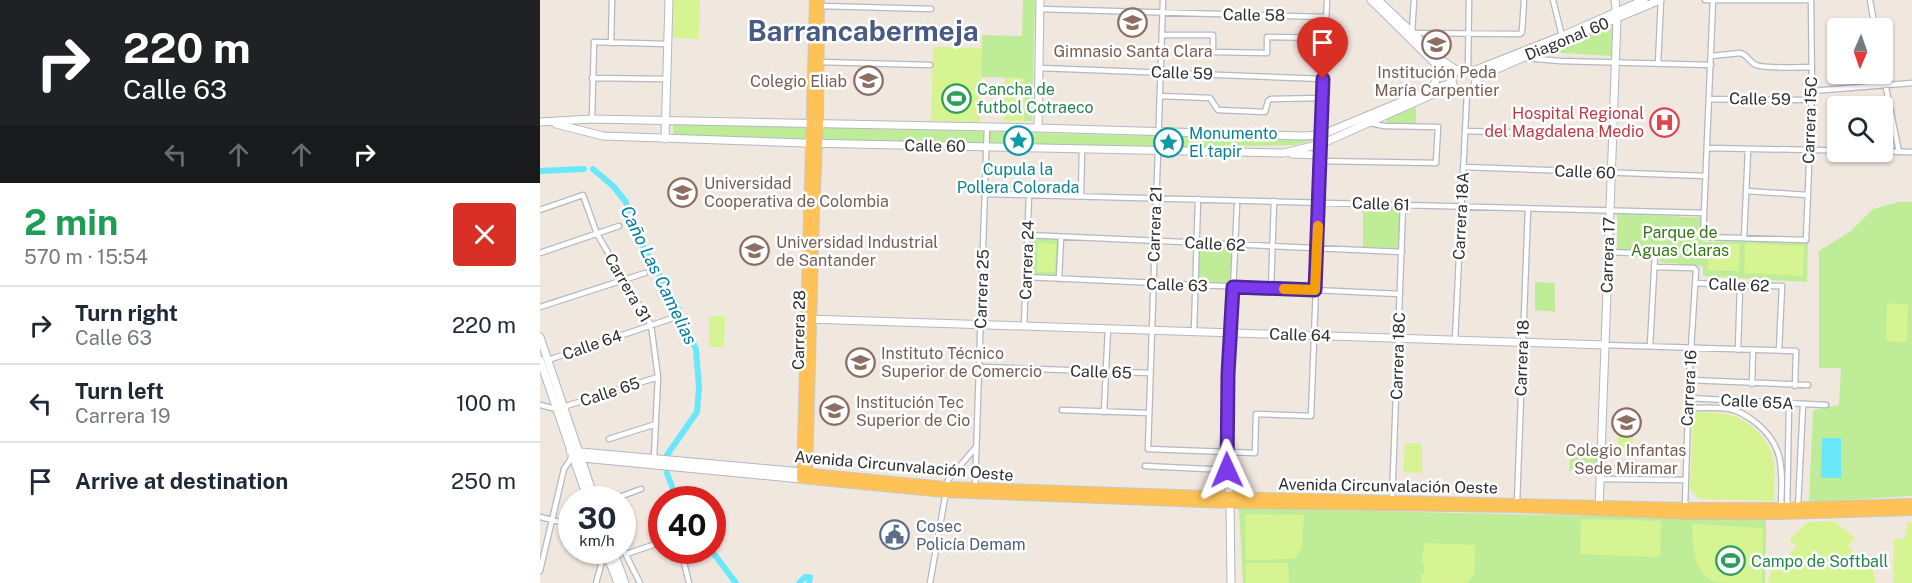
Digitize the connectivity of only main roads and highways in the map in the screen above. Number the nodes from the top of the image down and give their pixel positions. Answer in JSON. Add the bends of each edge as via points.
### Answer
{"nodes":[{"id":1,"x":818,"y":2,"type":"edge"},
{"id":2,"x":815,"y":124,"type":"junction"},
{"id":3,"x":805,"y":476,"type":"joint"},
{"id":4,"x":945,"y":490,"type":"junction"},
{"id":5,"x":1230,"y":500,"type":"junction"},
{"id":6,"x":1912,"y":503,"type":"edge"},
{"id":7,"x":1599,"y":508,"type":"junction"},
{"id":8,"x":1785,"y":511,"type":"junction"},
{"id":9,"x":1912,"y":511,"type":"edge"}],
"edges":[{"from":1,"to":2,"type":"main road","name":"Carrera 28"},
{"from":1,"to":2,"type":"main road","name":"Carrera 28"},
{"from":2,"to":3,"type":"main road","name":"Carrera 28"},
{"from":3,"to":4,"type":"main road","name":"Avenida Circunvalación Oeste"},
{"from":4,"to":5,"type":"main road","name":"Avenida Circunvalación Oeste"},
{"from":4,"to":5,"type":"main road","name":"Avenida Circunvalación Oeste","via":[[975,488]]},
{"from":5,"to":7,"type":"main road","name":"Avenida Circunvalación Oeste"},
{"from":6,"to":8,"type":"main road","name":"Avenida Circunvalación Oeste","via":[[1798,507]]},
{"from":7,"to":8,"type":"main road","name":"Avenida Circunvalación Oeste"},
{"from":7,"to":8,"type":"main road","name":"Avenida Circunvalación Oeste","via":[[1686,515]]},
{"from":8,"to":9,"type":"main road","name":"Avenida Circunvalación Oeste"}]}
